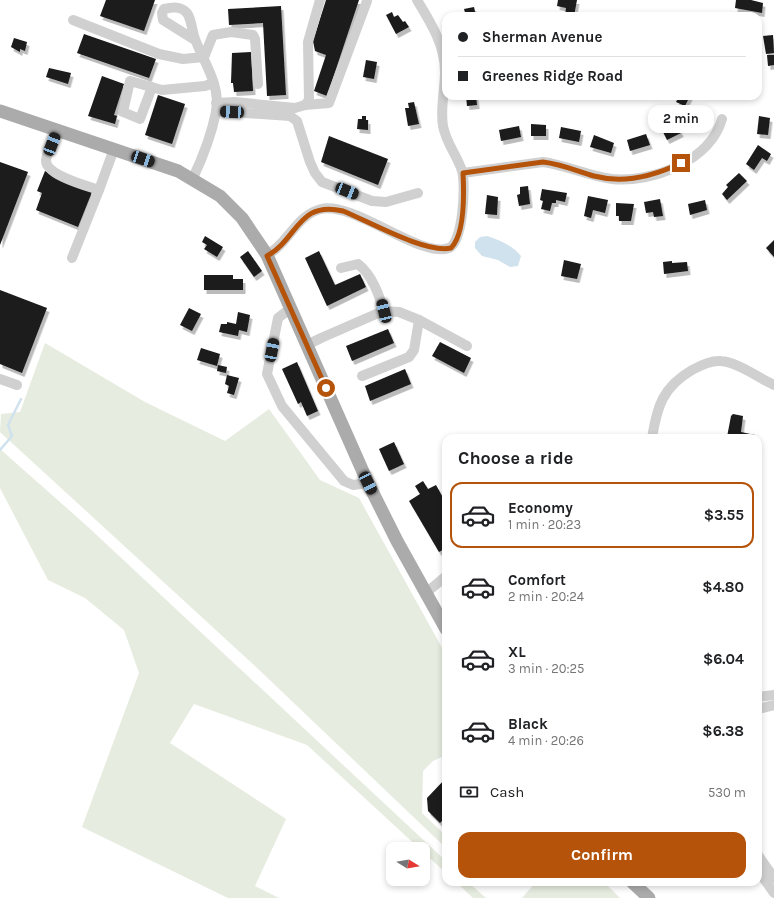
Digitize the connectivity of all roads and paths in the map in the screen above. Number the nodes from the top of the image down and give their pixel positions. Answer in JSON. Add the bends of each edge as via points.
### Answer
{"nodes":[{"id":1,"x":320,"y":0,"type":"edge"},
{"id":2,"x":417,"y":0,"type":"edge"},
{"id":3,"x":367,"y":1,"type":"dead end"},
{"id":4,"x":73,"y":20,"type":"dead end"},
{"id":5,"x":195,"y":40,"type":"dead end"},
{"id":6,"x":442,"y":49,"type":"edge"},
{"id":7,"x":204,"y":57,"type":"junction"},
{"id":8,"x":213,"y":83,"type":"junction"},
{"id":9,"x":258,"y":84,"type":"dead end"},
{"id":10,"x":152,"y":87,"type":"dead end"},
{"id":11,"x":443,"y":100,"type":"edge"},
{"id":12,"x":306,"y":105,"type":"junction"},
{"id":13,"x":216,"y":107,"type":"junction"},
{"id":14,"x":0,"y":111,"type":"edge"},
{"id":15,"x":722,"y":118,"type":"dead end"},
{"id":16,"x":57,"y":130,"type":"junction"},
{"id":17,"x":114,"y":149,"type":"junction"},
{"id":18,"x":463,"y":173,"type":"junction"},
{"id":19,"x":193,"y":178,"type":"junction"},
{"id":20,"x":99,"y":190,"type":"junction"},
{"id":21,"x":418,"y":193,"type":"dead end"},
{"id":22,"x":267,"y":256,"type":"junction"},
{"id":23,"x":72,"y":258,"type":"dead end"},
{"id":24,"x":342,"y":268,"type":"dead end"},
{"id":25,"x":291,"y":308,"type":"junction"},
{"id":26,"x":384,"y":311,"type":"junction"},
{"id":27,"x":419,"y":320,"type":"junction"},
{"id":28,"x":307,"y":345,"type":"junction"},
{"id":29,"x":467,"y":346,"type":"dead end"},
{"id":30,"x":362,"y":376,"type":"dead end"},
{"id":31,"x":0,"y":379,"type":"edge"},
{"id":32,"x":774,"y":385,"type":"edge"},
{"id":33,"x":17,"y":386,"type":"dead end"},
{"id":34,"x":653,"y":434,"type":"edge"},
{"id":35,"x":368,"y":483,"type":"junction"},
{"id":36,"x":442,"y":579,"type":"edge"},
{"id":37,"x":426,"y":593,"type":"junction"},
{"id":38,"x":442,"y":622,"type":"edge"},
{"id":39,"x":774,"y":695,"type":"edge"},
{"id":40,"x":762,"y":697,"type":"edge"},
{"id":41,"x":774,"y":705,"type":"edge"},
{"id":42,"x":762,"y":708,"type":"edge"},
{"id":43,"x":762,"y":861,"type":"edge"},
{"id":44,"x":762,"y":876,"type":"edge"},
{"id":45,"x":774,"y":878,"type":"edge"},
{"id":46,"x":636,"y":886,"type":"edge"},
{"id":47,"x":774,"y":893,"type":"edge"},
{"id":48,"x":649,"y":898,"type":"edge"}],
"edges":[{"from":1,"to":12,"type":"street","via":[[308,42],[309,100]]},
{"from":2,"to":6,"type":"street","via":[[436,32]]},
{"from":3,"to":12,"type":"street","via":[[330,103]]},
{"from":4,"to":7,"type":"street","via":[[159,54],[183,59]]},
{"from":5,"to":7,"type":"street"},
{"from":7,"to":8,"type":"street"},
{"from":7,"to":9,"type":"street","via":[[213,35],[231,32],[253,35]]},
{"from":8,"to":10,"type":"street","via":[[162,90]]},
{"from":8,"to":13,"type":"street"},
{"from":11,"to":18,"type":"street","via":[[442,114],[446,137]]},
{"from":12,"to":13,"type":"street","via":[[295,108],[234,102]]},
{"from":13,"to":19,"type":"street"},
{"from":13,"to":21,"type":"street","via":[[290,116],[297,121],[310,162],[322,182],[372,201],[386,202]]},
{"from":14,"to":16,"type":"main road"},
{"from":15,"to":18,"type":"street","via":[[715,136],[691,158],[666,170],[638,178],[596,176],[543,162]]},
{"from":16,"to":17,"type":"main road"},
{"from":16,"to":20,"type":"street","via":[[46,161],[49,169]]},
{"from":17,"to":19,"type":"main road"},
{"from":17,"to":20,"type":"street"},
{"from":18,"to":22,"type":"street","via":[[460,227],[451,248],[437,249],[427,246],[343,211],[324,208],[307,215],[278,248]]},
{"from":19,"to":22,"type":"main road","via":[[231,206],[253,231]]},
{"from":20,"to":23,"type":"street"},
{"from":22,"to":25,"type":"main road"},
{"from":24,"to":26,"type":"street","via":[[358,264],[364,269],[381,300]]},
{"from":25,"to":28,"type":"main road"},
{"from":25,"to":35,"type":"street","via":[[278,318],[267,374],[282,406],[344,481],[353,485]]},
{"from":26,"to":27,"type":"street","via":[[399,312]]},
{"from":26,"to":28,"type":"street"},
{"from":27,"to":29,"type":"street"},
{"from":27,"to":30,"type":"street","via":[[414,350],[409,357]]},
{"from":28,"to":35,"type":"main road"},
{"from":31,"to":33,"type":"street"},
{"from":32,"to":34,"type":"street","via":[[730,363],[721,361],[701,365],[678,378],[665,394]]},
{"from":35,"to":37,"type":"main road"},
{"from":36,"to":37,"type":"street"},
{"from":37,"to":38,"type":"main road"},
{"from":39,"to":40,"type":"street"},
{"from":41,"to":42,"type":"street"},
{"from":43,"to":45,"type":"street"},
{"from":44,"to":47,"type":"street"},
{"from":46,"to":48,"type":"main road"}]}
